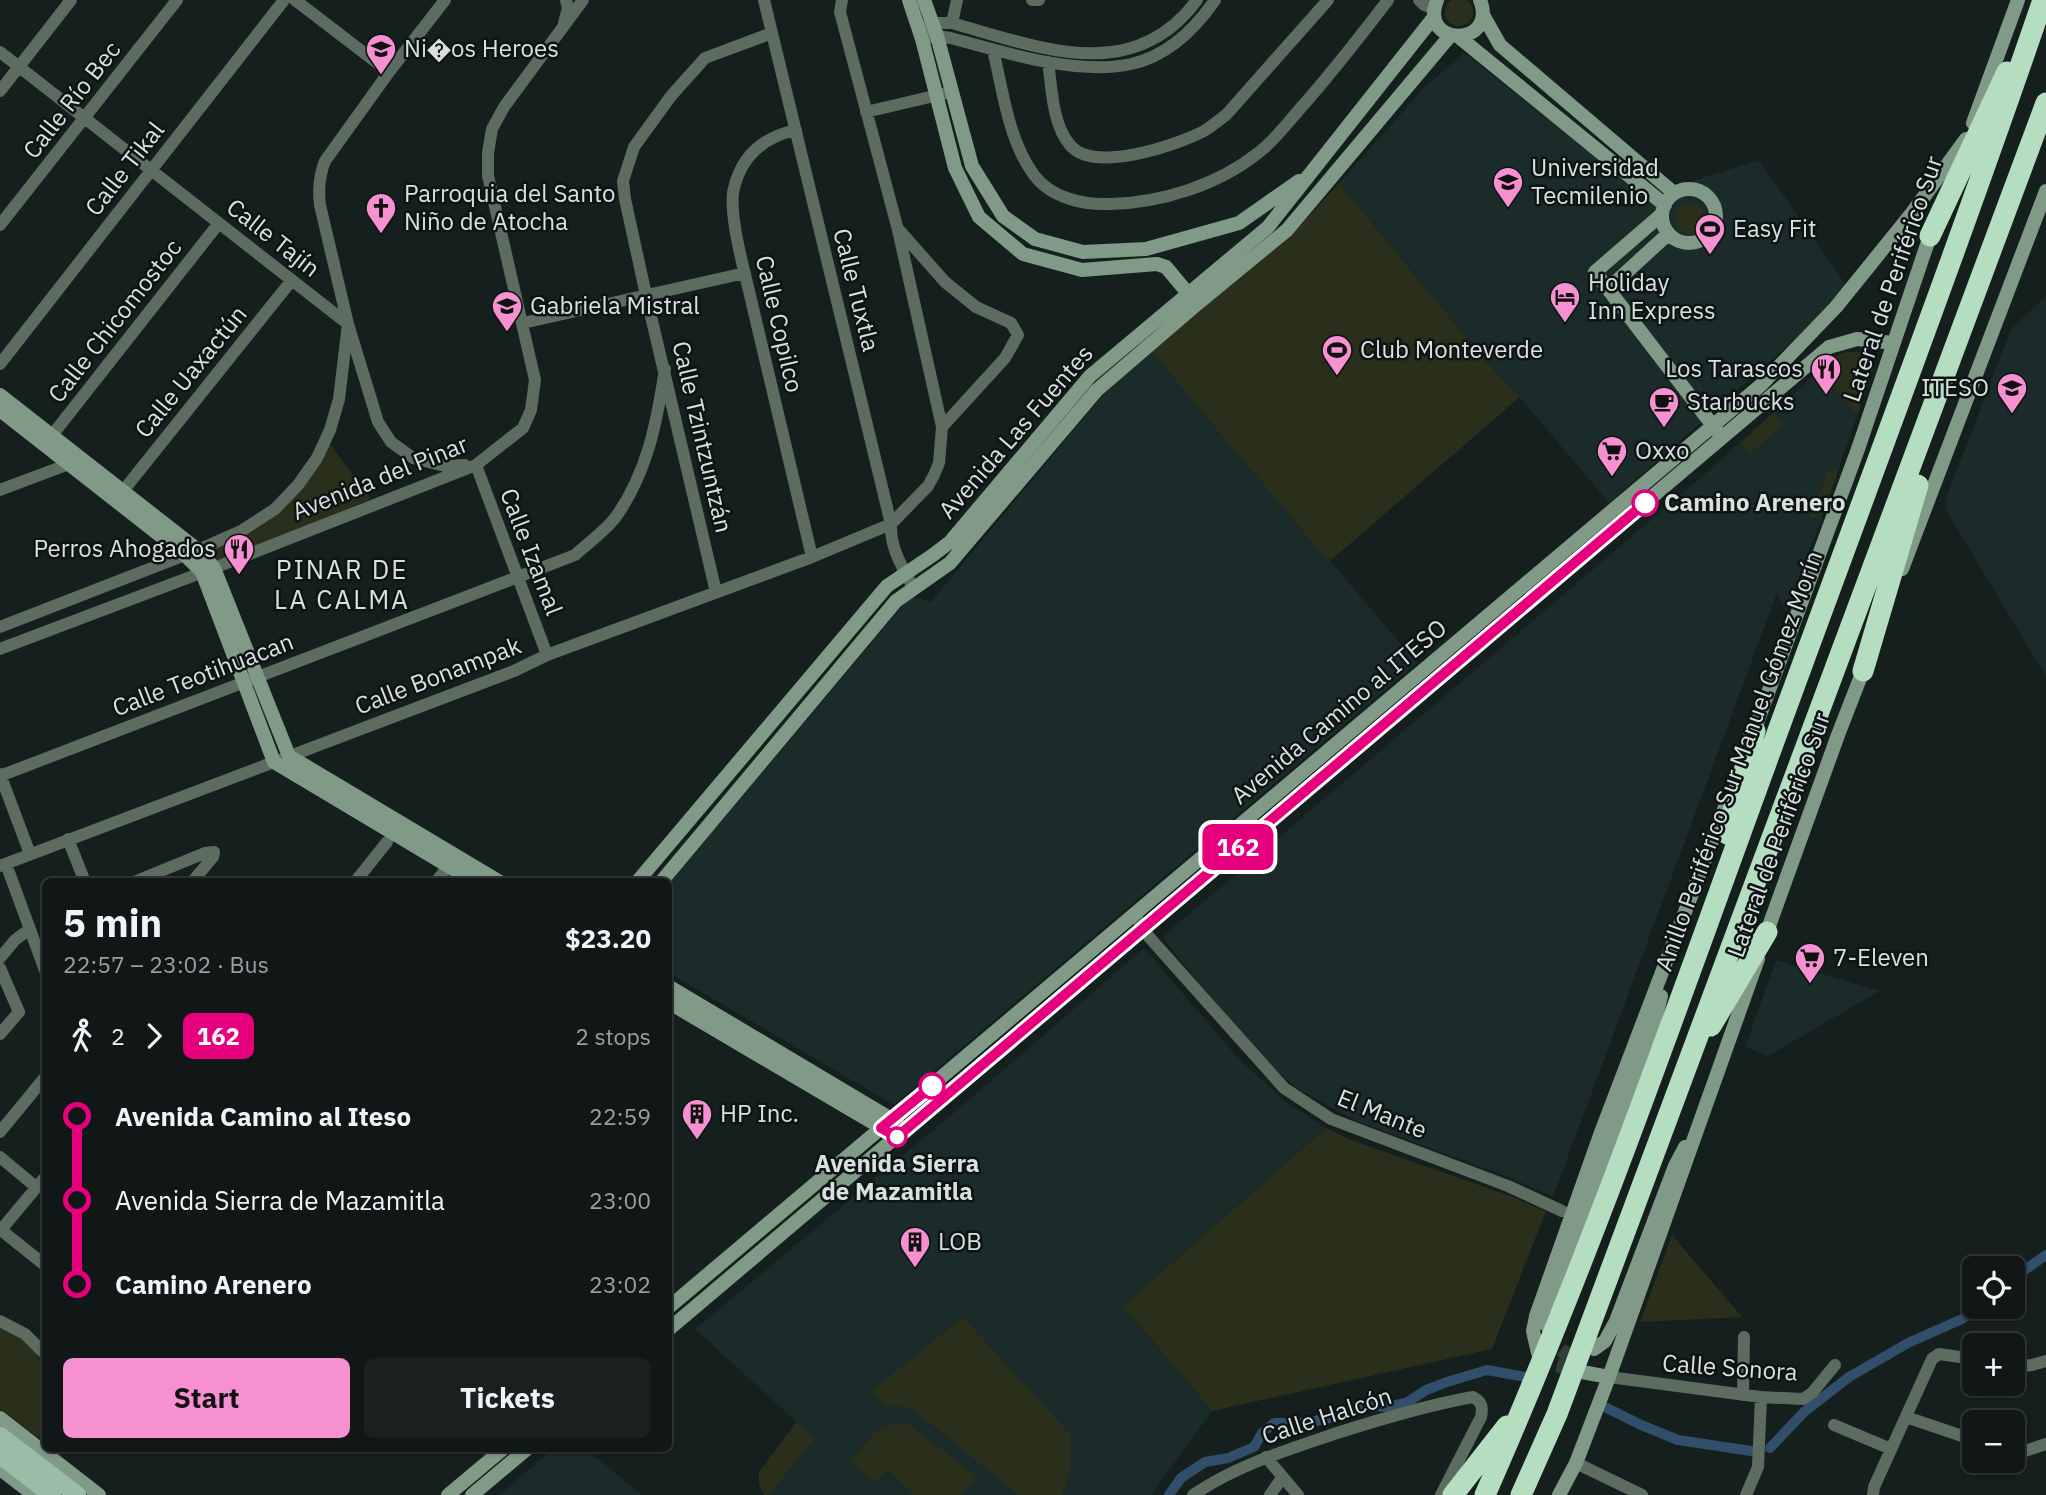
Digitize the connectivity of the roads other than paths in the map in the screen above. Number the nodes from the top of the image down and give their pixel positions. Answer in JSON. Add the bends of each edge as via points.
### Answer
{"nodes":[{"id":1,"x":71,"y":0,"type":"edge"},
{"id":2,"x":177,"y":0,"type":"edge"},
{"id":3,"x":284,"y":0,"type":"edge"},
{"id":4,"x":295,"y":0,"type":"edge"},
{"id":5,"x":445,"y":0,"type":"edge"},
{"id":6,"x":566,"y":0,"type":"edge"},
{"id":7,"x":583,"y":0,"type":"edge"},
{"id":8,"x":764,"y":0,"type":"edge"},
{"id":9,"x":842,"y":0,"type":"edge"},
{"id":10,"x":909,"y":0,"type":"edge"},
{"id":11,"x":924,"y":0,"type":"edge"},
{"id":12,"x":957,"y":0,"type":"edge"},
{"id":13,"x":1032,"y":0,"type":"edge"},
{"id":14,"x":1039,"y":0,"type":"edge"},
{"id":15,"x":1197,"y":0,"type":"edge"},
{"id":16,"x":1215,"y":0,"type":"edge"},
{"id":17,"x":1328,"y":0,"type":"edge"},
{"id":18,"x":1388,"y":0,"type":"edge"},
{"id":19,"x":1419,"y":0,"type":"edge"},
{"id":20,"x":2018,"y":0,"type":"edge"},
{"id":21,"x":2042,"y":0,"type":"edge"},
{"id":22,"x":1481,"y":4,"type":"edge"},
{"id":23,"x":1435,"y":9,"type":"edge"},
{"id":24,"x":952,"y":23,"type":"junction"},
{"id":25,"x":563,"y":26,"type":"junction"},
{"id":26,"x":927,"y":32,"type":"junction"},
{"id":27,"x":772,"y":33,"type":"junction"},
{"id":28,"x":1454,"y":36,"type":"junction"},
{"id":29,"x":993,"y":50,"type":"junction"},
{"id":30,"x":0,"y":52,"type":"edge"},
{"id":31,"x":1082,"y":60,"type":"junction"},
{"id":32,"x":1048,"y":62,"type":"junction"},
{"id":33,"x":19,"y":67,"type":"junction"},
{"id":34,"x":389,"y":72,"type":"junction"},
{"id":35,"x":0,"y":91,"type":"edge"},
{"id":36,"x":944,"y":93,"type":"junction"},
{"id":37,"x":2046,"y":103,"type":"edge"},
{"id":38,"x":866,"y":112,"type":"junction"},
{"id":39,"x":84,"y":118,"type":"junction"},
{"id":40,"x":796,"y":130,"type":"junction"},
{"id":41,"x":1966,"y":139,"type":"junction"},
{"id":42,"x":151,"y":170,"type":"junction"},
{"id":43,"x":1314,"y":170,"type":"junction"},
{"id":44,"x":2046,"y":191,"type":"edge"},
{"id":45,"x":1667,"y":204,"type":"junction"},
{"id":46,"x":219,"y":223,"type":"junction"},
{"id":47,"x":0,"y":225,"type":"edge"},
{"id":48,"x":898,"y":230,"type":"junction"},
{"id":49,"x":1668,"y":234,"type":"junction"},
{"id":50,"x":1930,"y":236,"type":"junction"},
{"id":51,"x":745,"y":273,"type":"junction"},
{"id":52,"x":292,"y":281,"type":"junction"},
{"id":53,"x":1608,"y":289,"type":"junction"},
{"id":54,"x":646,"y":295,"type":"junction"},
{"id":55,"x":1192,"y":298,"type":"junction"},
{"id":56,"x":523,"y":323,"type":"junction"},
{"id":57,"x":348,"y":324,"type":"junction"},
{"id":58,"x":1965,"y":325,"type":"junction"},
{"id":59,"x":1893,"y":343,"type":"junction"},
{"id":60,"x":0,"y":364,"type":"edge"},
{"id":61,"x":665,"y":369,"type":"junction"},
{"id":62,"x":0,"y":395,"type":"edge"},
{"id":63,"x":0,"y":410,"type":"edge"},
{"id":64,"x":1713,"y":425,"type":"junction"},
{"id":65,"x":942,"y":427,"type":"junction"},
{"id":66,"x":1722,"y":438,"type":"junction"},
{"id":67,"x":48,"y":440,"type":"junction"},
{"id":68,"x":69,"y":464,"type":"junction"},
{"id":69,"x":476,"y":465,"type":"junction"},
{"id":70,"x":0,"y":490,"type":"edge"},
{"id":71,"x":123,"y":491,"type":"junction"},
{"id":72,"x":891,"y":524,"type":"junction"},
{"id":73,"x":192,"y":552,"type":"junction"},
{"id":74,"x":812,"y":557,"type":"junction"},
{"id":75,"x":208,"y":570,"type":"junction"},
{"id":76,"x":905,"y":572,"type":"junction"},
{"id":77,"x":518,"y":576,"type":"junction"},
{"id":78,"x":912,"y":587,"type":"junction"},
{"id":79,"x":716,"y":592,"type":"junction"},
{"id":80,"x":0,"y":627,"type":"edge"},
{"id":81,"x":0,"y":649,"type":"edge"},
{"id":82,"x":547,"y":655,"type":"junction"},
{"id":83,"x":1863,"y":671,"type":"junction"},
{"id":84,"x":250,"y":679,"type":"junction"},
{"id":85,"x":1755,"y":731,"type":"junction"},
{"id":86,"x":289,"y":756,"type":"junction"},
{"id":87,"x":274,"y":762,"type":"junction"},
{"id":88,"x":0,"y":775,"type":"edge"},
{"id":89,"x":68,"y":839,"type":"junction"},
{"id":90,"x":387,"y":842,"type":"dead end"},
{"id":91,"x":30,"y":854,"type":"junction"},
{"id":92,"x":453,"y":861,"type":"junction"},
{"id":93,"x":3,"y":865,"type":"edge"},
{"id":94,"x":83,"y":878,"type":"edge"},
{"id":95,"x":144,"y":878,"type":"edge"},
{"id":96,"x":195,"y":878,"type":"edge"},
{"id":97,"x":358,"y":878,"type":"edge"},
{"id":98,"x":439,"y":878,"type":"edge"},
{"id":99,"x":471,"y":878,"type":"edge"},
{"id":100,"x":491,"y":878,"type":"edge"},
{"id":101,"x":640,"y":878,"type":"edge"},
{"id":102,"x":664,"y":878,"type":"edge"},
{"id":103,"x":1134,"y":915,"type":"junction"},
{"id":104,"x":1143,"y":928,"type":"junction"},
{"id":105,"x":30,"y":929,"type":"junction"},
{"id":106,"x":1678,"y":930,"type":"junction"},
{"id":107,"x":1767,"y":932,"type":"junction"},
{"id":108,"x":0,"y":958,"type":"edge"},
{"id":109,"x":42,"y":963,"type":"edge"},
{"id":110,"x":0,"y":968,"type":"edge"},
{"id":111,"x":1688,"y":977,"type":"junction"},
{"id":112,"x":672,"y":989,"type":"edge"},
{"id":113,"x":672,"y":1004,"type":"edge"},
{"id":114,"x":0,"y":1034,"type":"edge"},
{"id":115,"x":1684,"y":1073,"type":"junction"},
{"id":116,"x":41,"y":1092,"type":"edge"},
{"id":117,"x":1709,"y":1100,"type":"junction"},
{"id":118,"x":886,"y":1124,"type":"junction"},
{"id":119,"x":0,"y":1132,"type":"edge"},
{"id":120,"x":903,"y":1132,"type":"junction"},
{"id":121,"x":0,"y":1157,"type":"edge"},
{"id":122,"x":42,"y":1180,"type":"edge"},
{"id":123,"x":36,"y":1187,"type":"junction"},
{"id":124,"x":1562,"y":1211,"type":"dead end"},
{"id":125,"x":1,"y":1231,"type":"edge"},
{"id":126,"x":42,"y":1263,"type":"edge"},
{"id":127,"x":672,"y":1305,"type":"edge"},
{"id":128,"x":0,"y":1321,"type":"edge"},
{"id":129,"x":1547,"y":1326,"type":"dead end"},
{"id":130,"x":672,"y":1327,"type":"edge"},
{"id":131,"x":1744,"y":1337,"type":"dead end"},
{"id":132,"x":1594,"y":1349,"type":"dead end"},
{"id":133,"x":42,"y":1351,"type":"edge"},
{"id":134,"x":1538,"y":1353,"type":"dead end"},
{"id":135,"x":1962,"y":1357,"type":"edge"},
{"id":136,"x":2046,"y":1361,"type":"edge"},
{"id":137,"x":1835,"y":1365,"type":"dead end"},
{"id":138,"x":2025,"y":1366,"type":"edge"},
{"id":139,"x":1582,"y":1371,"type":"tunnel mouth"},
{"id":140,"x":1609,"y":1377,"type":"junction"},
{"id":141,"x":1743,"y":1395,"type":"junction"},
{"id":142,"x":1761,"y":1397,"type":"junction"},
{"id":143,"x":1526,"y":1402,"type":"junction"},
{"id":144,"x":1906,"y":1417,"type":"junction"},
{"id":145,"x":0,"y":1418,"type":"edge"},
{"id":146,"x":1834,"y":1425,"type":"dead end"},
{"id":147,"x":0,"y":1436,"type":"edge"},
{"id":148,"x":1962,"y":1436,"type":"edge"},
{"id":149,"x":2046,"y":1444,"type":"edge"},
{"id":150,"x":1891,"y":1449,"type":"junction"},
{"id":151,"x":2025,"y":1451,"type":"edge"},
{"id":152,"x":499,"y":1452,"type":"edge"},
{"id":153,"x":523,"y":1452,"type":"edge"},
{"id":154,"x":41,"y":1454,"type":"edge"},
{"id":155,"x":0,"y":1455,"type":"edge"},
{"id":156,"x":1266,"y":1457,"type":"junction"},
{"id":157,"x":1576,"y":1464,"type":"junction"},
{"id":158,"x":0,"y":1469,"type":"edge"},
{"id":159,"x":1283,"y":1478,"type":"junction"},
{"id":160,"x":24,"y":1492,"type":"edge"},
{"id":161,"x":52,"y":1495,"type":"edge"},
{"id":162,"x":77,"y":1495,"type":"edge"},
{"id":163,"x":99,"y":1495,"type":"edge"},
{"id":164,"x":448,"y":1495,"type":"edge"},
{"id":165,"x":472,"y":1495,"type":"edge"},
{"id":166,"x":1193,"y":1495,"type":"edge"},
{"id":167,"x":1270,"y":1495,"type":"edge"},
{"id":168,"x":1298,"y":1495,"type":"edge"},
{"id":169,"x":1441,"y":1495,"type":"edge"},
{"id":170,"x":1452,"y":1495,"type":"edge"},
{"id":171,"x":1485,"y":1495,"type":"edge"},
{"id":172,"x":1521,"y":1495,"type":"edge"},
{"id":173,"x":1559,"y":1495,"type":"edge"},
{"id":174,"x":1642,"y":1495,"type":"edge"},
{"id":175,"x":1746,"y":1495,"type":"edge"},
{"id":176,"x":1873,"y":1495,"type":"edge"}],
"edges":[{"from":1,"to":33,"type":"street"},
{"from":2,"to":39,"type":"street","name":"Calle Río Bec"},
{"from":3,"to":42,"type":"street","name":"Calle Tikal"},
{"from":4,"to":34,"type":"street"},
{"from":5,"to":34,"type":"street","name":"Avenida del Pinar"},
{"from":6,"to":25,"type":"street","name":"Avenida del Pinar"},
{"from":7,"to":25,"type":"street","name":"Avenida del Pinar"},
{"from":8,"to":27,"type":"street","name":"Calle Tuxtla"},
{"from":9,"to":38,"type":"street","via":[[840,12]]},
{"from":10,"to":26,"type":"street"},
{"from":11,"to":26,"type":"street"},
{"from":12,"to":24,"type":"street"},
{"from":13,"to":14,"type":"street"},
{"from":15,"to":31,"type":"street","via":[[1184,17],[1154,40]]},
{"from":16,"to":31,"type":"street","via":[[1200,22],[1156,54],[1132,64]]},
{"from":17,"to":32,"type":"street","via":[[1226,115],[1182,141],[1132,155],[1085,155],[1071,148],[1058,120]]},
{"from":18,"to":29,"type":"street","via":[[1326,79],[1259,153],[1210,181],[1131,203],[1082,202],[1045,187],[1033,174],[1011,126]]},
{"from":19,"to":23,"type":"street"},
{"from":20,"to":41,"type":"street","name":"Lateral de Periférico Sur"},
{"from":21,"to":50,"type":"highway"},
{"from":21,"to":111,"type":"highway","name":"Anillo Periférico Sur Manuel Gómez Morín","via":[[1986,167]]},
{"from":22,"to":28,"type":"street","name":"Avenida Las Fuentes","via":[[1477,28]]},
{"from":22,"to":45,"type":"street","via":[[1500,45]]},
{"from":23,"to":28,"type":"street","via":[[1440,28]]},
{"from":23,"to":43,"type":"street","name":"Avenida Las Fuentes"},
{"from":24,"to":26,"type":"street"},
{"from":24,"to":31,"type":"street"},
{"from":25,"to":56,"type":"street","name":"Avenida del Pinar","via":[[504,107],[492,129],[488,153],[488,176]]},
{"from":26,"to":29,"type":"street"},
{"from":26,"to":36,"type":"street"},
{"from":27,"to":40,"type":"street","name":"Calle Tuxtla"},
{"from":27,"to":54,"type":"street","name":"Calle Tzintzuntzán","via":[[705,58],[634,147],[623,180]]},
{"from":28,"to":45,"type":"street"},
{"from":28,"to":55,"type":"street","name":"Avenida Las Fuentes","via":[[1287,230]]},
{"from":29,"to":32,"type":"street"},
{"from":30,"to":33,"type":"street","name":"Calle Tajín"},
{"from":31,"to":32,"type":"street"},
{"from":33,"to":35,"type":"street"},
{"from":33,"to":39,"type":"street","name":"Calle Tajín"},
{"from":34,"to":57,"type":"street","name":"Avenida del Pinar","via":[[325,161],[320,179],[320,205]]},
{"from":36,"to":38,"type":"street"},
{"from":36,"to":43,"type":"street","via":[[972,166],[1003,216],[1035,239],[1083,252],[1146,249],[1240,223]]},
{"from":36,"to":55,"type":"street","via":[[955,168],[979,217],[1023,254],[1082,270],[1157,264],[1166,267]]},
{"from":37,"to":58,"type":"highway"},
{"from":38,"to":48,"type":"street"},
{"from":39,"to":42,"type":"street","name":"Calle Tajín"},
{"from":39,"to":47,"type":"street","name":"Calle Río Bec"},
{"from":40,"to":51,"type":"street","name":"Calle Copilco","via":[[759,145],[738,174],[732,204]]},
{"from":40,"to":72,"type":"street","name":"Calle Tuxtla"},
{"from":41,"to":50,"type":"street","name":"Lateral de Periférico Sur"},
{"from":41,"to":64,"type":"street","name":"Avenida Camino al ITESO","via":[[1836,307],[1761,385]]},
{"from":42,"to":46,"type":"street","name":"Calle Tajín"},
{"from":42,"to":60,"type":"street","name":"Calle Tikal"},
{"from":43,"to":55,"type":"street","name":"Avenida Las Fuentes","via":[[1268,227]]},
{"from":44,"to":83,"type":"street","name":"Lateral de Periférico Sur"},
{"from":45,"to":49,"type":"street"},
{"from":45,"to":49,"type":"street","via":[[1690,189],[1706,195],[1716,217],[1702,240],[1683,242]]},
{"from":45,"to":53,"type":"street","via":[[1595,272]]},
{"from":46,"to":52,"type":"street","name":"Calle Tajín"},
{"from":46,"to":67,"type":"street","name":"Calle Chicomostoc"},
{"from":48,"to":65,"type":"street"},
{"from":48,"to":65,"type":"street","via":[[945,282],[976,307],[1011,323],[1018,335],[1005,358]]},
{"from":49,"to":53,"type":"street"},
{"from":50,"to":59,"type":"street","name":"Lateral de Periférico Sur"},
{"from":51,"to":54,"type":"street"},
{"from":51,"to":74,"type":"street","name":"Calle Copilco"},
{"from":52,"to":57,"type":"street","name":"Calle Tajín"},
{"from":52,"to":71,"type":"street","name":"Calle Uaxactún"},
{"from":53,"to":64,"type":"street"},
{"from":54,"to":56,"type":"street"},
{"from":54,"to":61,"type":"street","name":"Calle Tzintzuntzán"},
{"from":55,"to":76,"type":"street","name":"Avenida Las Fuentes","via":[[1090,376],[950,542]]},
{"from":55,"to":78,"type":"street","name":"Avenida Las Fuentes","via":[[1097,390],[950,564]]},
{"from":56,"to":69,"type":"street","name":"Avenida del Pinar","via":[[535,380],[531,410],[516,436]]},
{"from":57,"to":69,"type":"street","via":[[378,422],[391,442],[422,461]]},
{"from":57,"to":73,"type":"street","name":"Avenida del Pinar","via":[[335,415],[308,471],[261,519]]},
{"from":58,"to":83,"type":"highway"},
{"from":58,"to":115,"type":"highway"},
{"from":59,"to":66,"type":"street","name":"Avenida Camino al ITESO","via":[[1857,339],[1829,347]]},
{"from":59,"to":85,"type":"street","name":"Lateral de Periférico Sur"},
{"from":61,"to":77,"type":"street","name":"Calle Teotihuacan","via":[[649,453],[614,518],[575,555]]},
{"from":61,"to":79,"type":"street","name":"Calle Tzintzuntzán"},
{"from":62,"to":67,"type":"street"},
{"from":63,"to":67,"type":"street"},
{"from":64,"to":66,"type":"street"},
{"from":64,"to":103,"type":"street","name":"Avenida Camino al ITESO"},
{"from":65,"to":72,"type":"street","via":[[934,475]]},
{"from":66,"to":104,"type":"street","name":"Avenida Camino al ITESO"},
{"from":67,"to":68,"type":"street"},
{"from":67,"to":71,"type":"street"},
{"from":68,"to":70,"type":"street"},
{"from":68,"to":73,"type":"street"},
{"from":69,"to":75,"type":"street","name":"Avenida del Pinar"},
{"from":69,"to":77,"type":"street","name":"Calle Izamal"},
{"from":71,"to":73,"type":"street"},
{"from":72,"to":74,"type":"street","name":"Calle Bonampak"},
{"from":72,"to":76,"type":"street","name":"Calle Tuxtla","via":[[894,550]]},
{"from":73,"to":75,"type":"street"},
{"from":73,"to":80,"type":"street","name":"Avenida del Pinar"},
{"from":74,"to":79,"type":"street","name":"Calle Bonampak"},
{"from":75,"to":81,"type":"street","name":"Avenida del Pinar"},
{"from":75,"to":84,"type":"street"},
{"from":76,"to":78,"type":"street","name":"Calle Tuxtla"},
{"from":76,"to":101,"type":"street","name":"Avenida Las Fuentes","via":[[887,586]]},
{"from":77,"to":82,"type":"street","name":"Calle Izamal"},
{"from":77,"to":84,"type":"street","name":"Calle Teotihuacan"},
{"from":78,"to":102,"type":"street","name":"Avenida Las Fuentes"},
{"from":79,"to":82,"type":"street","name":"Calle Bonampak"},
{"from":82,"to":86,"type":"street","name":"Calle Bonampak"},
{"from":83,"to":107,"type":"street","name":"Lateral de Periférico Sur"},
{"from":84,"to":86,"type":"street"},
{"from":84,"to":87,"type":"street"},
{"from":84,"to":88,"type":"street","name":"Calle Teotihuacan"},
{"from":85,"to":106,"type":"street","name":"Lateral de Periférico Sur"},
{"from":85,"to":111,"type":"highway"},
{"from":86,"to":87,"type":"street","name":"Calle Bonampak"},
{"from":86,"to":92,"type":"street"},
{"from":87,"to":89,"type":"street","name":"Calle Bonampak"},
{"from":87,"to":92,"type":"street"},
{"from":88,"to":91,"type":"street"},
{"from":89,"to":91,"type":"street","name":"Calle Bonampak"},
{"from":89,"to":94,"type":"street"},
{"from":90,"to":97,"type":"street"},
{"from":91,"to":93,"type":"street","name":"Calle Bonampak"},
{"from":92,"to":98,"type":"street"},
{"from":92,"to":99,"type":"street"},
{"from":92,"to":100,"type":"street"},
{"from":93,"to":105,"type":"street"},
{"from":95,"to":96,"type":"street","via":[[214,852]]},
{"from":103,"to":104,"type":"street","name":"El Mante"},
{"from":103,"to":118,"type":"street","name":"Avenida Camino al ITESO"},
{"from":104,"to":120,"type":"street","name":"Avenida Camino al ITESO"},
{"from":104,"to":124,"type":"street","name":"El Mante","via":[[1284,1088],[1331,1119]]},
{"from":105,"to":108,"type":"street"},
{"from":105,"to":109,"type":"street"},
{"from":106,"to":129,"type":"street","via":[[1653,1029],[1553,1297]]},
{"from":106,"to":134,"type":"street","via":[[1535,1316]]},
{"from":107,"to":115,"type":"highway"},
{"from":107,"to":117,"type":"street","name":"Lateral de Periférico Sur"},
{"from":110,"to":114,"type":"street","via":[[19,1012]]},
{"from":111,"to":143,"type":"highway","name":"Anillo Periférico Sur Manuel Gómez Morín"},
{"from":112,"to":118,"type":"street"},
{"from":113,"to":118,"type":"street"},
{"from":115,"to":172,"type":"highway","via":[[1557,1414]]},
{"from":116,"to":119,"type":"street"},
{"from":117,"to":132,"type":"street","via":[[1675,1166],[1616,1321],[1605,1342]]},
{"from":117,"to":140,"type":"street","name":"Lateral de Periférico Sur"},
{"from":118,"to":120,"type":"street"},
{"from":118,"to":127,"type":"street","name":"Avenida Camino al ITESO"},
{"from":120,"to":130,"type":"street","name":"Avenida Camino al ITESO"},
{"from":121,"to":123,"type":"street"},
{"from":122,"to":123,"type":"street"},
{"from":123,"to":125,"type":"street"},
{"from":125,"to":126,"type":"street"},
{"from":128,"to":133,"type":"street","via":[[25,1334]]},
{"from":131,"to":141,"type":"street"},
{"from":135,"to":144,"type":"street","via":[[1939,1354],[1932,1359]]},
{"from":136,"to":138,"type":"street"},
{"from":137,"to":142,"type":"street","name":"Calle Sonora","via":[[1803,1399]]},
{"from":139,"to":140,"type":"street"},
{"from":140,"to":141,"type":"street","name":"Calle Sonora"},
{"from":140,"to":157,"type":"street","name":"Lateral de Periférico Sur"},
{"from":141,"to":142,"type":"street","name":"Calle Sonora"},
{"from":142,"to":175,"type":"street","via":[[1758,1467]]},
{"from":143,"to":170,"type":"highway"},
{"from":143,"to":171,"type":"highway","name":"Anillo Periférico Sur Manuel Gómez Morín"},
{"from":144,"to":148,"type":"street"},
{"from":144,"to":150,"type":"street"},
{"from":145,"to":154,"type":"street"},
{"from":146,"to":150,"type":"street"},
{"from":147,"to":154,"type":"main road"},
{"from":149,"to":151,"type":"street"},
{"from":150,"to":176,"type":"street"},
{"from":152,"to":164,"type":"street"},
{"from":153,"to":165,"type":"street"},
{"from":154,"to":162,"type":"main road"},
{"from":154,"to":163,"type":"street"},
{"from":155,"to":161,"type":"main road"},
{"from":156,"to":159,"type":"street"},
{"from":156,"to":166,"type":"street","name":"Calle Halcón"},
{"from":156,"to":169,"type":"street","name":"Calle Halcón","via":[[1384,1419],[1473,1397],[1483,1408],[1481,1418]]},
{"from":157,"to":173,"type":"street","name":"Lateral de Periférico Sur"},
{"from":157,"to":174,"type":"street"},
{"from":158,"to":160,"type":"street"},
{"from":159,"to":167,"type":"street"},
{"from":159,"to":168,"type":"street"}]}
